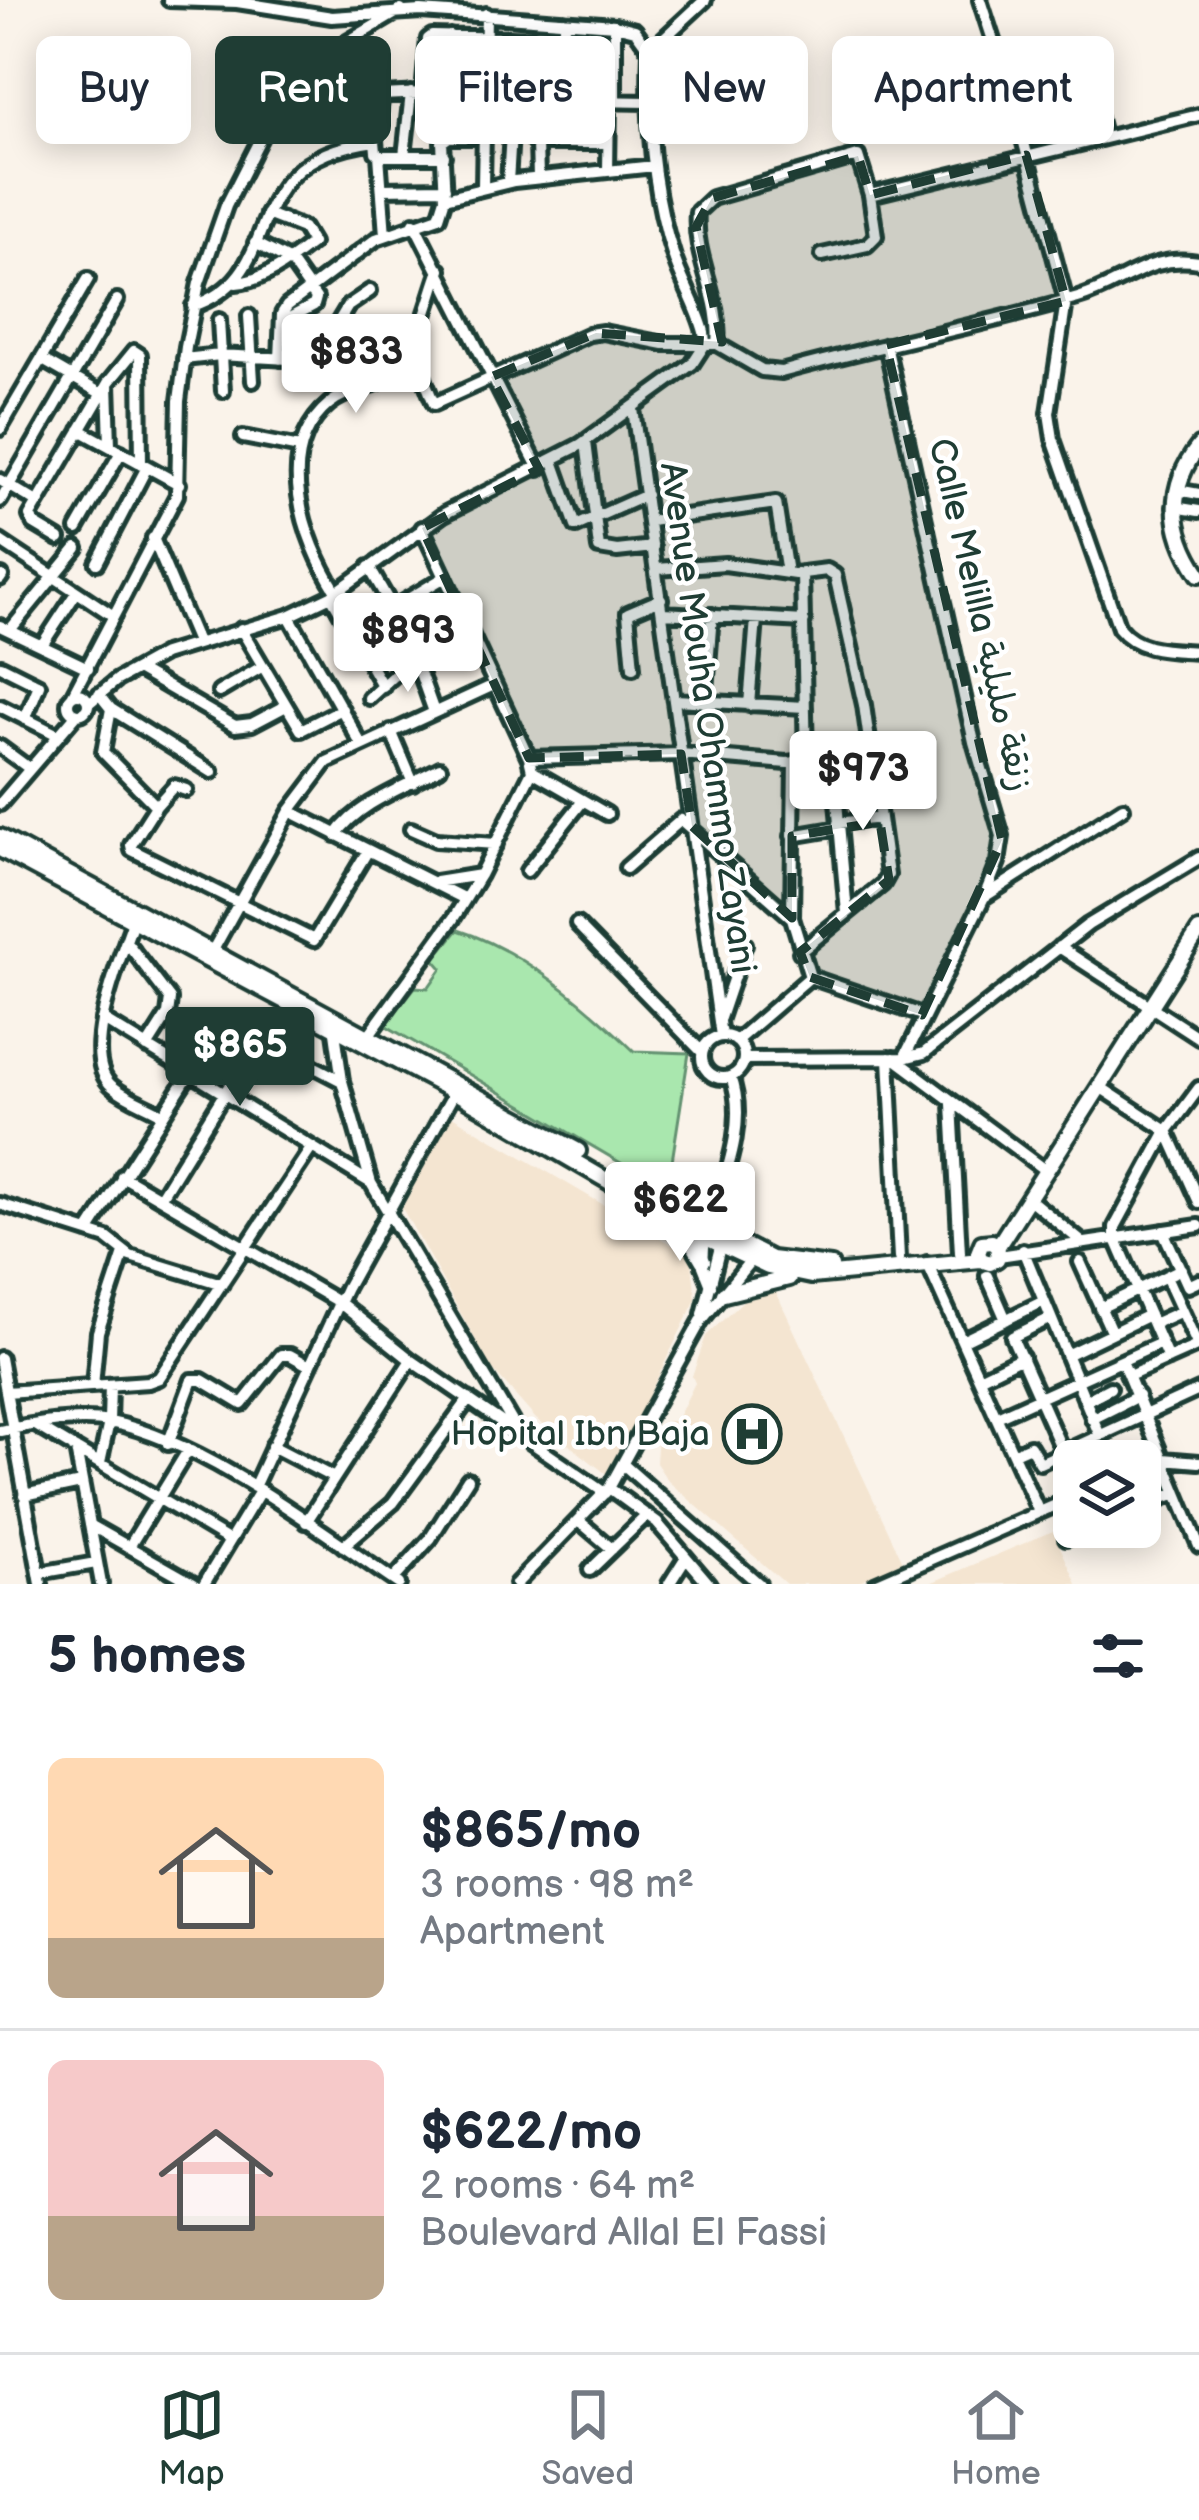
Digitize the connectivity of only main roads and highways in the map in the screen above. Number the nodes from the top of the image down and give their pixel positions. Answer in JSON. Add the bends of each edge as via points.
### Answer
{"nodes":[{"id":1,"x":1199,"y":446,"type":"edge"},
{"id":2,"x":1199,"y":574,"type":"edge"},
{"id":3,"x":0,"y":837,"type":"edge"},
{"id":4,"x":0,"y":849,"type":"edge"},
{"id":5,"x":135,"y":915,"type":"junction"},
{"id":6,"x":1199,"y":931,"type":"edge"},
{"id":7,"x":333,"y":1023,"type":"junction"},
{"id":8,"x":458,"y":1088,"type":"junction"},
{"id":9,"x":680,"y":1222,"type":"junction"},
{"id":10,"x":714,"y":1237,"type":"junction"},
{"id":11,"x":998,"y":1250,"type":"junction"},
{"id":12,"x":754,"y":1256,"type":"junction"},
{"id":13,"x":703,"y":1261,"type":"road end"},
{"id":14,"x":798,"y":1275,"type":"junction"},
{"id":15,"x":718,"y":1290,"type":"road end"}],
"edges":[{"from":1,"to":2,"type":"main road","via":[[1174,506]]},
{"from":3,"to":5,"type":"main road"},
{"from":4,"to":5,"type":"main road"},
{"from":5,"to":7,"type":"main road"},
{"from":5,"to":7,"type":"main road","via":[[213,950]]},
{"from":6,"to":11,"type":"main road"},
{"from":7,"to":8,"type":"main road"},
{"from":7,"to":8,"type":"main road"},
{"from":8,"to":9,"type":"main road"},
{"from":8,"to":10,"type":"main road"},
{"from":9,"to":10,"type":"main road"},
{"from":9,"to":13,"type":"main road"},
{"from":10,"to":12,"type":"main road"},
{"from":11,"to":12,"type":"main road","via":[[802,1266]]},
{"from":11,"to":14,"type":"main road"},
{"from":12,"to":14,"type":"main road"},
{"from":14,"to":15,"type":"main road"}]}
